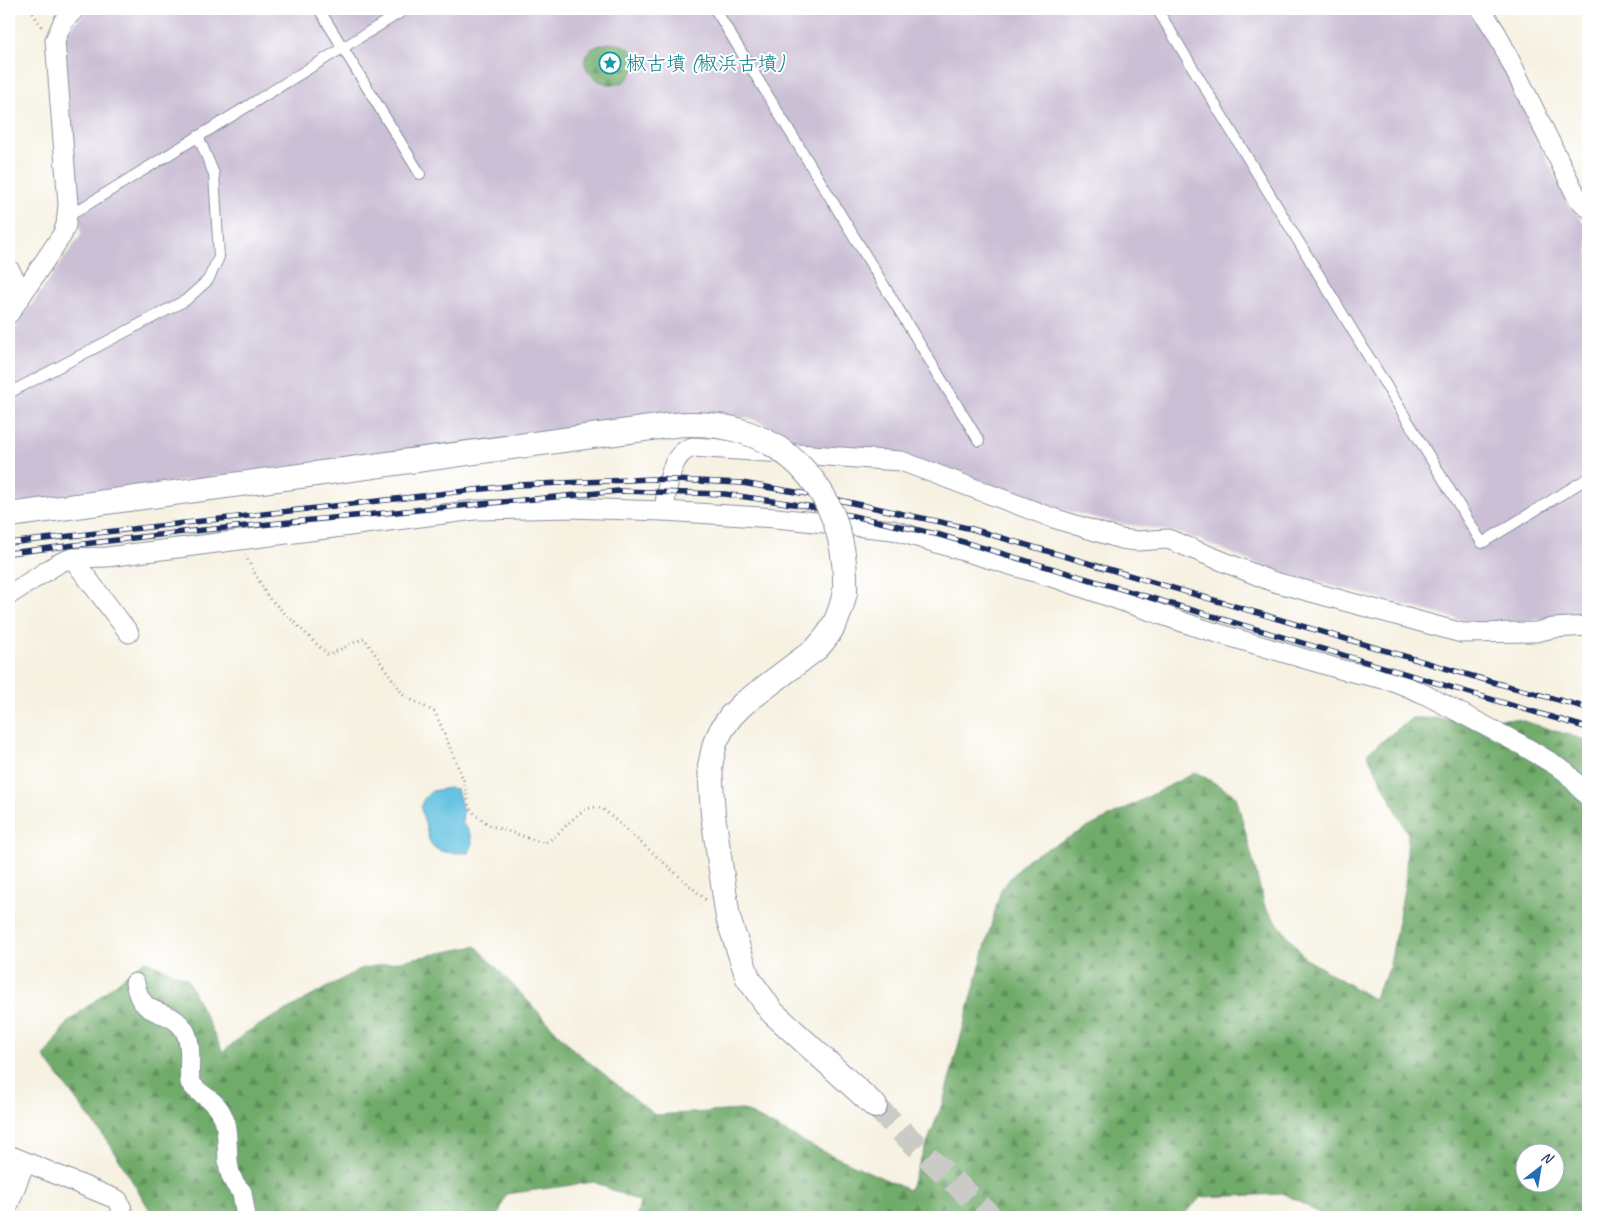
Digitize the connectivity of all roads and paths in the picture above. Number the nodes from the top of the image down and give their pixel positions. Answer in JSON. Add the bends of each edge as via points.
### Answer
{"nodes":[{"id":1,"x":75,"y":9,"type":"edge"},
{"id":2,"x":319,"y":9,"type":"edge"},
{"id":3,"x":406,"y":9,"type":"edge"},
{"id":4,"x":715,"y":9,"type":"edge"},
{"id":5,"x":1157,"y":9,"type":"edge"},
{"id":6,"x":1481,"y":9,"type":"edge"},
{"id":7,"x":343,"y":47,"type":"junction"},
{"id":8,"x":198,"y":136,"type":"junction"},
{"id":9,"x":420,"y":174,"type":"dead end"},
{"id":10,"x":1588,"y":208,"type":"edge"},
{"id":11,"x":67,"y":217,"type":"junction"},
{"id":12,"x":9,"y":269,"type":"edge"},
{"id":13,"x":23,"y":293,"type":"junction"},
{"id":14,"x":9,"y":314,"type":"edge"},
{"id":15,"x":9,"y":393,"type":"edge"},
{"id":16,"x":979,"y":441,"type":"dead end"},
{"id":17,"x":1588,"y":478,"type":"edge"},
{"id":18,"x":664,"y":511,"type":"junction"},
{"id":19,"x":9,"y":515,"type":"edge"},
{"id":20,"x":240,"y":539,"type":"junction"},
{"id":21,"x":72,"y":558,"type":"junction"},
{"id":22,"x":9,"y":595,"type":"edge"},
{"id":23,"x":1588,"y":626,"type":"edge"},
{"id":24,"x":129,"y":633,"type":"dead end"},
{"id":25,"x":1588,"y":797,"type":"edge"},
{"id":26,"x":728,"y":918,"type":"junction"},
{"id":27,"x":135,"y":983,"type":"dead end"},
{"id":28,"x":875,"y":1106,"type":"tunnel mouth"},
{"id":29,"x":17,"y":1158,"type":"edge"},
{"id":30,"x":9,"y":1204,"type":"edge"},
{"id":31,"x":118,"y":1217,"type":"edge"},
{"id":32,"x":246,"y":1217,"type":"edge"}],
"edges":[{"from":1,"to":11,"type":"street","via":[[57,31],[54,46]]},
{"from":2,"to":7,"type":"lane"},
{"from":3,"to":7,"type":"lane"},
{"from":4,"to":16,"type":"lane"},
{"from":5,"to":17,"type":"lane","via":[[1482,543]]},
{"from":6,"to":10,"type":"street","via":[[1497,34],[1577,197]]},
{"from":7,"to":8,"type":"lane"},
{"from":7,"to":9,"type":"lane"},
{"from":8,"to":11,"type":"lane"},
{"from":8,"to":15,"type":"lane","via":[[214,174],[219,241],[219,257],[208,280],[186,300]]},
{"from":11,"to":13,"type":"street","via":[[62,235]]},
{"from":12,"to":13,"type":"street"},
{"from":13,"to":14,"type":"street"},
{"from":18,"to":20,"type":"street","via":[[475,510]]},
{"from":18,"to":23,"type":"street","via":[[677,458],[685,449],[693,447],[901,462],[1053,518],[1137,541],[1168,539],[1271,581],[1462,633],[1536,632]]},
{"from":18,"to":25,"type":"street","via":[[893,530],[1061,580],[1208,631],[1343,670],[1394,681],[1422,692],[1540,755],[1565,771]]},
{"from":19,"to":26,"type":"street","bridge":true,"via":[[673,425],[700,423],[736,428],[768,441],[802,469],[831,509],[844,547],[845,592],[839,617],[827,638],[743,704],[731,716],[715,743],[709,779]]},
{"from":20,"to":21,"type":"street","via":[[107,557]]},
{"from":20,"to":26,"type":"path","via":[[248,564],[268,596],[328,655],[364,638],[404,696],[435,712],[464,781],[469,807],[482,820],[543,843],[552,840],[588,807],[595,806]]},
{"from":21,"to":22,"type":"street","via":[[58,563]]},
{"from":21,"to":24,"type":"street"},
{"from":26,"to":28,"type":"street","via":[[748,978],[772,1012]]},
{"from":27,"to":32,"type":"street","via":[[138,997],[144,1004],[156,1014],[170,1016],[185,1032],[191,1056],[190,1082],[213,1100],[223,1118],[228,1138],[228,1167],[232,1183],[242,1192]]},
{"from":29,"to":30,"type":"street"},
{"from":29,"to":31,"type":"street","via":[[118,1200],[122,1209]]}]}
